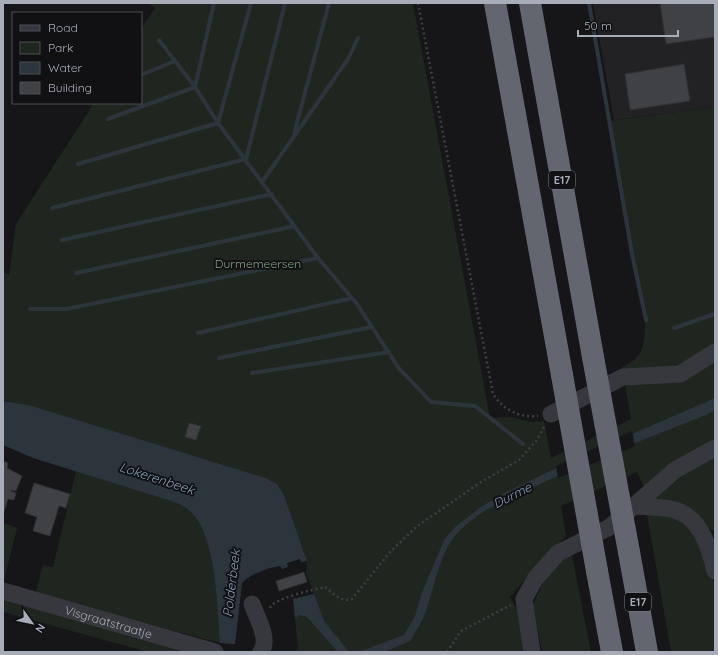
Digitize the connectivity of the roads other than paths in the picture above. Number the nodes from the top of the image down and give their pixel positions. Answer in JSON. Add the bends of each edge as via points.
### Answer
{"nodes":[{"id":1,"x":495,"y":3,"type":"edge"},
{"id":2,"x":530,"y":3,"type":"edge"},
{"id":3,"x":715,"y":352,"type":"edge"},
{"id":4,"x":551,"y":414,"type":"road end"},
{"id":5,"x":715,"y":448,"type":"edge"},
{"id":6,"x":636,"y":506,"type":"junction"},
{"id":7,"x":715,"y":571,"type":"edge"},
{"id":8,"x":3,"y":591,"type":"edge"},
{"id":9,"x":252,"y":604,"type":"dead end"},
{"id":10,"x":215,"y":652,"type":"edge"},
{"id":11,"x":261,"y":652,"type":"edge"},
{"id":12,"x":532,"y":652,"type":"edge"},
{"id":13,"x":612,"y":652,"type":"edge"},
{"id":14,"x":647,"y":652,"type":"edge"}],
"edges":[{"from":1,"to":13,"type":"highway","bridge":true},
{"from":2,"to":14,"type":"highway","number":"E17","bridge":true},
{"from":3,"to":4,"type":"street","via":[[680,374],[624,377]]},
{"from":5,"to":6,"type":"street","via":[[675,470]]},
{"from":6,"to":7,"type":"street","via":[[672,509],[693,520],[710,546]]},
{"from":6,"to":12,"type":"street","via":[[610,527],[558,553],[535,579],[524,600]]},
{"from":8,"to":10,"type":"street","name":"Visgraatstraatje"},
{"from":9,"to":11,"type":"street","via":[[264,637]]}]}
